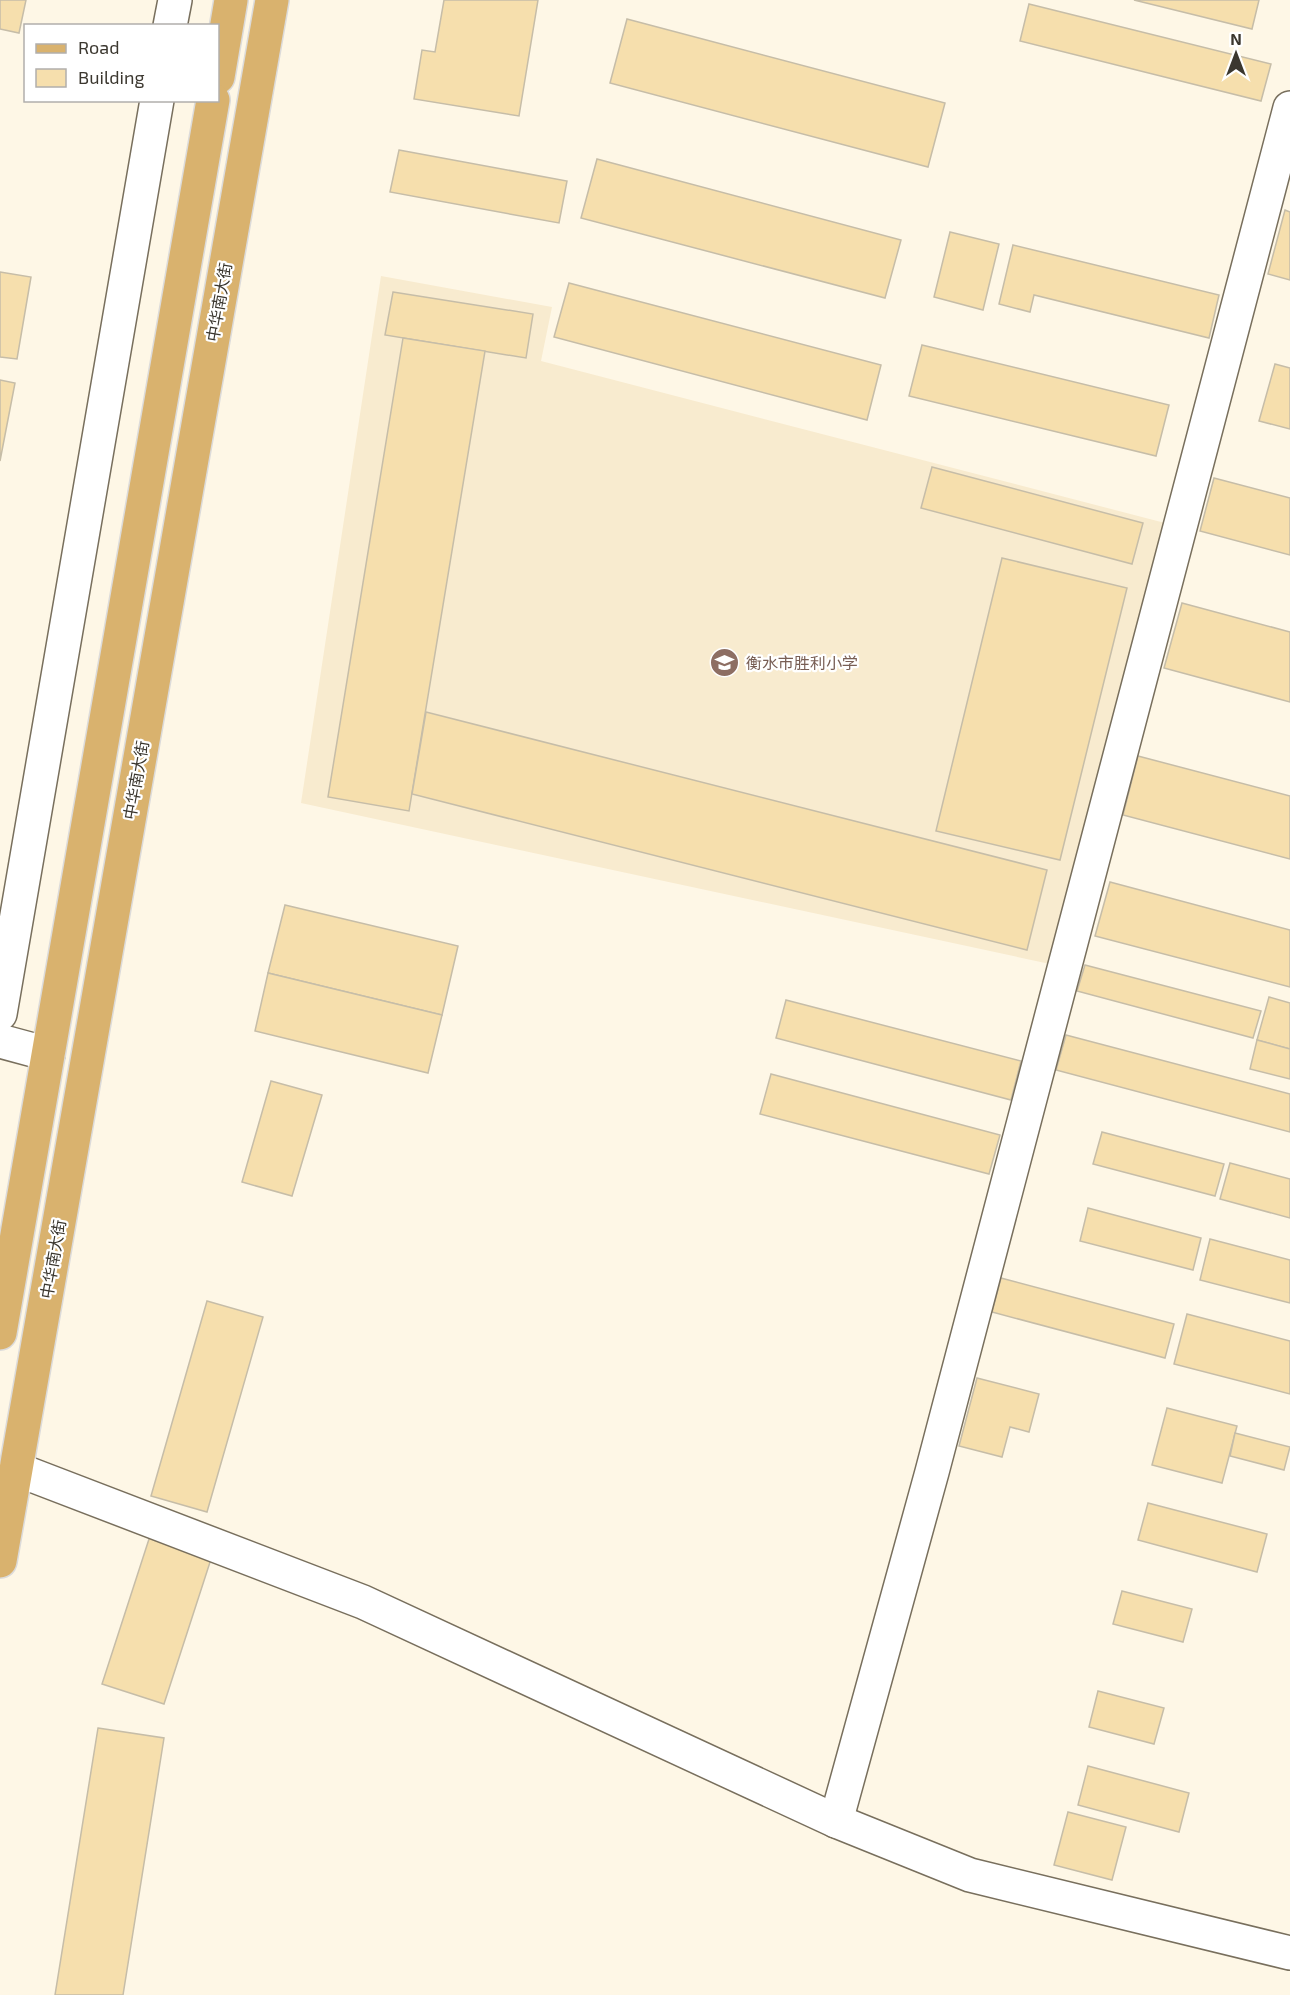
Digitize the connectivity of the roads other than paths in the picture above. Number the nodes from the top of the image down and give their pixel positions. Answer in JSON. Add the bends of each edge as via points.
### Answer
{"nodes":[{"id":1,"x":175,"y":0,"type":"edge"},
{"id":2,"x":231,"y":0,"type":"edge"},
{"id":3,"x":272,"y":0,"type":"edge"},
{"id":4,"x":170,"y":24,"type":"edge"},
{"id":5,"x":219,"y":71,"type":"edge"},
{"id":6,"x":157,"y":102,"type":"edge"},
{"id":7,"x":213,"y":102,"type":"edge"},
{"id":8,"x":1290,"y":108,"type":"edge"},
{"id":9,"x":0,"y":1014,"type":"edge"},
{"id":10,"x":0,"y":1041,"type":"edge"},
{"id":11,"x":48,"y":1054,"type":"junction"},
{"id":12,"x":0,"y":1333,"type":"edge"},
{"id":13,"x":16,"y":1469,"type":"junction"},
{"id":14,"x":0,"y":1561,"type":"edge"},
{"id":15,"x":836,"y":1821,"type":"junction"},
{"id":16,"x":1290,"y":1953,"type":"edge"}],
"edges":[{"from":1,"to":4,"type":"street"},
{"from":2,"to":5,"type":"main road"},
{"from":3,"to":13,"type":"main road","name":"中华南大街"},
{"from":6,"to":9,"type":"street"},
{"from":7,"to":11,"type":"main road"},
{"from":8,"to":15,"type":"street","via":[[932,1472]]},
{"from":10,"to":11,"type":"street"},
{"from":11,"to":12,"type":"main road"},
{"from":13,"to":14,"type":"main road","name":"中华南大街"},
{"from":13,"to":15,"type":"street","via":[[363,1602]]},
{"from":15,"to":16,"type":"street","via":[[970,1875]]}]}
